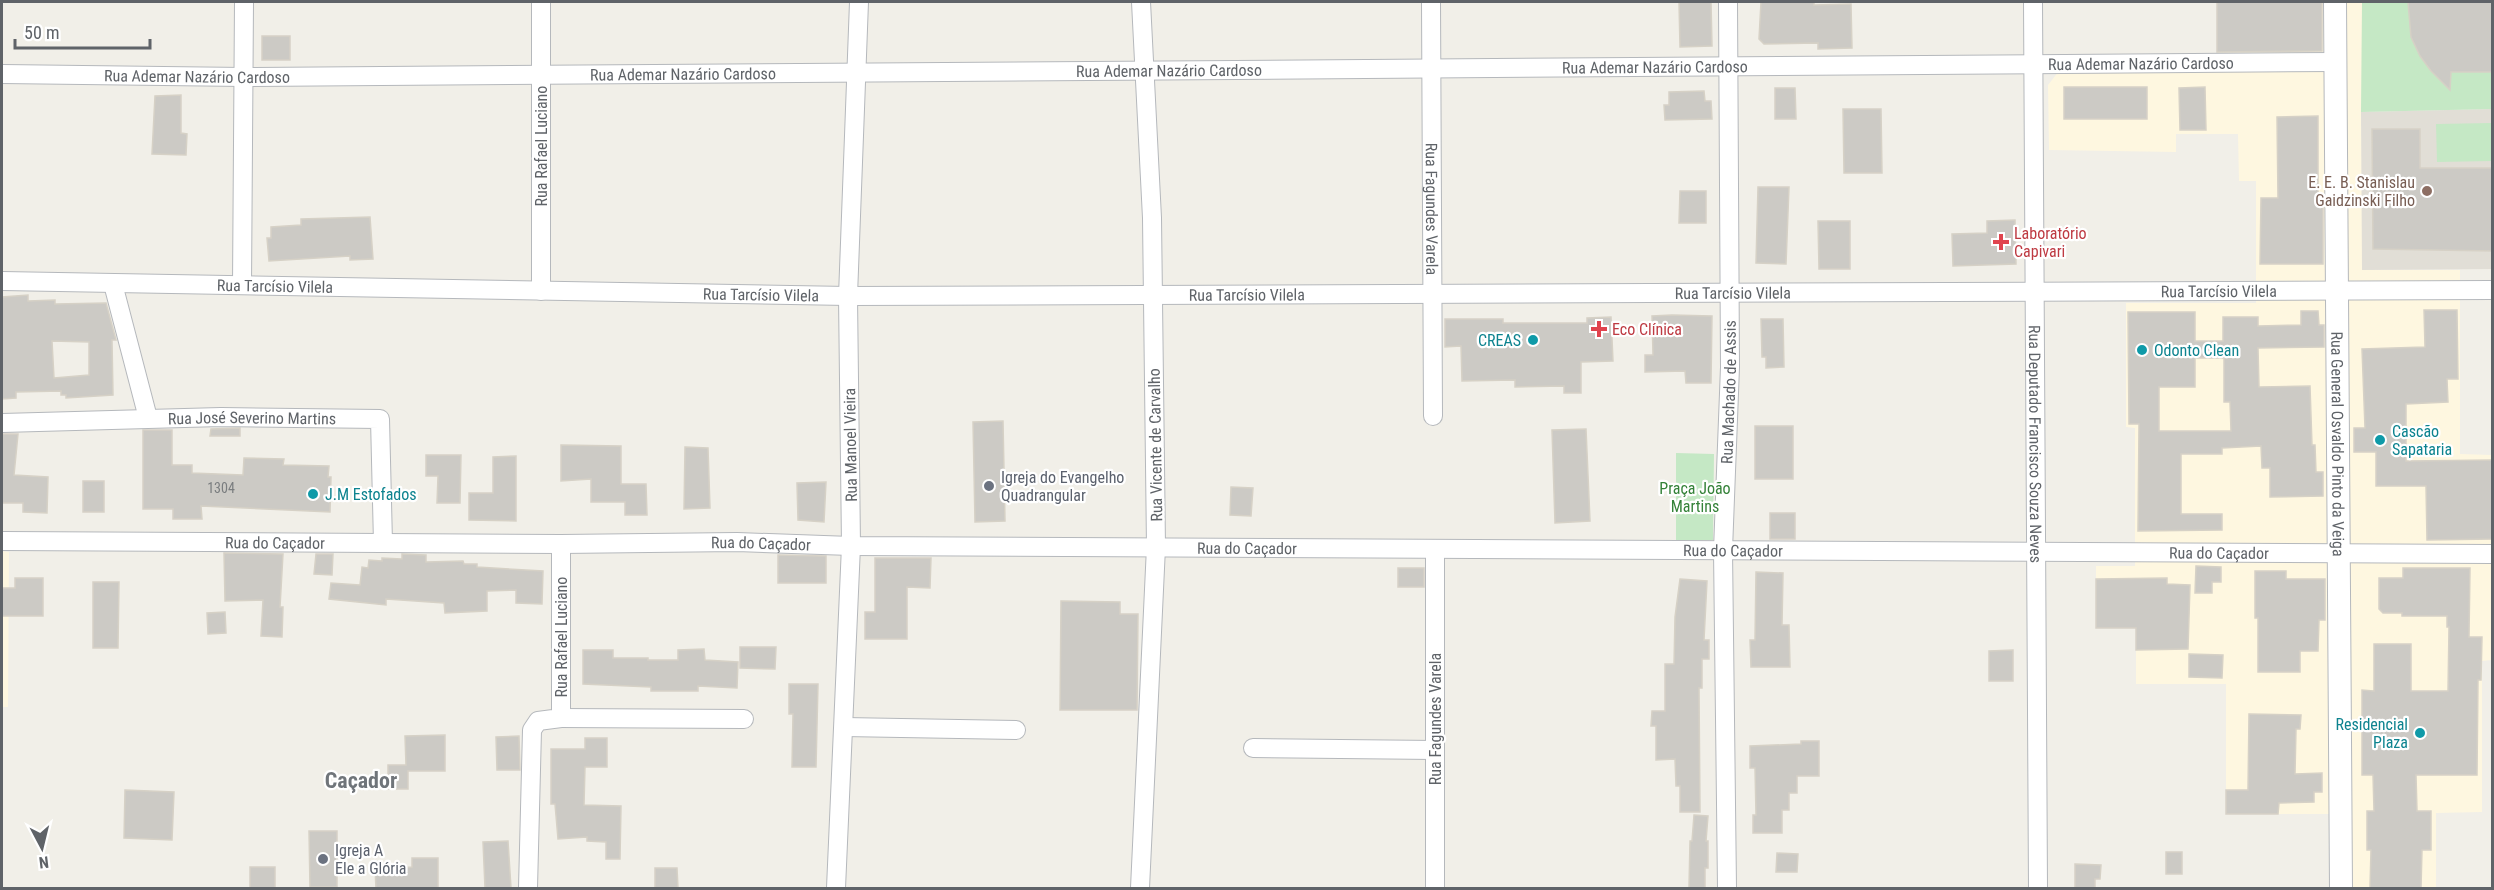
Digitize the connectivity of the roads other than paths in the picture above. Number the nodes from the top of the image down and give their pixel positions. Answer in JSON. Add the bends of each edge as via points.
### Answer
{"nodes":[{"id":1,"x":244,"y":2,"type":"edge"},
{"id":2,"x":541,"y":2,"type":"edge"},
{"id":3,"x":859,"y":2,"type":"edge"},
{"id":4,"x":1141,"y":2,"type":"edge"},
{"id":5,"x":1431,"y":2,"type":"edge"},
{"id":6,"x":1728,"y":2,"type":"edge"},
{"id":7,"x":2033,"y":2,"type":"edge"},
{"id":8,"x":2335,"y":2,"type":"edge"},
{"id":9,"x":2336,"y":62,"type":"junction"},
{"id":10,"x":2033,"y":64,"type":"junction"},
{"id":11,"x":1728,"y":66,"type":"junction"},
{"id":12,"x":1431,"y":68,"type":"junction"},
{"id":13,"x":1145,"y":70,"type":"junction"},
{"id":14,"x":857,"y":72,"type":"junction"},
{"id":15,"x":2,"y":74,"type":"edge"},
{"id":16,"x":541,"y":75,"type":"junction"},
{"id":17,"x":244,"y":77,"type":"junction"},
{"id":18,"x":2,"y":281,"type":"edge"},
{"id":19,"x":113,"y":284,"type":"junction"},
{"id":20,"x":242,"y":285,"type":"junction"},
{"id":21,"x":2337,"y":290,"type":"junction"},
{"id":22,"x":2493,"y":290,"type":"edge"},
{"id":23,"x":541,"y":291,"type":"junction"},
{"id":24,"x":2034,"y":291,"type":"junction"},
{"id":25,"x":1729,"y":293,"type":"junction"},
{"id":26,"x":1432,"y":294,"type":"junction"},
{"id":27,"x":1154,"y":295,"type":"junction"},
{"id":28,"x":848,"y":296,"type":"junction"},
{"id":29,"x":1433,"y":416,"type":"dead end"},
{"id":30,"x":148,"y":418,"type":"junction"},
{"id":31,"x":2,"y":423,"type":"edge"},
{"id":32,"x":2,"y":541,"type":"edge"},
{"id":33,"x":383,"y":543,"type":"junction"},
{"id":34,"x":561,"y":544,"type":"junction"},
{"id":35,"x":851,"y":546,"type":"junction"},
{"id":36,"x":1156,"y":547,"type":"junction"},
{"id":37,"x":1435,"y":549,"type":"junction"},
{"id":38,"x":1723,"y":550,"type":"junction"},
{"id":39,"x":2036,"y":552,"type":"junction"},
{"id":40,"x":2339,"y":554,"type":"junction"},
{"id":41,"x":2493,"y":554,"type":"edge"},
{"id":42,"x":561,"y":718,"type":"junction"},
{"id":43,"x":744,"y":719,"type":"dead end"},
{"id":44,"x":844,"y":727,"type":"junction"},
{"id":45,"x":1016,"y":730,"type":"dead end"},
{"id":46,"x":1253,"y":748,"type":"dead end"},
{"id":47,"x":1435,"y":750,"type":"junction"},
{"id":48,"x":528,"y":888,"type":"edge"},
{"id":49,"x":836,"y":888,"type":"edge"},
{"id":50,"x":1140,"y":888,"type":"edge"},
{"id":51,"x":1435,"y":888,"type":"edge"},
{"id":52,"x":1727,"y":888,"type":"edge"},
{"id":53,"x":2038,"y":888,"type":"edge"},
{"id":54,"x":2341,"y":888,"type":"edge"}],
"edges":[{"from":1,"to":17,"type":"street"},
{"from":2,"to":16,"type":"street","name":"Rua Rafael Luciano"},
{"from":3,"to":14,"type":"street","name":"Rua Manoel Vieira"},
{"from":4,"to":13,"type":"street","name":"Rua Vicente de Carvalho"},
{"from":5,"to":12,"type":"street","name":"Rua Fagundes Varela"},
{"from":6,"to":11,"type":"street","name":"Rua Machado de Assis"},
{"from":7,"to":10,"type":"street","name":"Rua Deputado Francisco Souza Neves"},
{"from":8,"to":9,"type":"street","name":"Rua General Osvaldo Pinto da Veiga"},
{"from":9,"to":10,"type":"street","name":"Rua Ademar Nazário Cardoso"},
{"from":9,"to":21,"type":"street","name":"Rua General Osvaldo Pinto da Veiga"},
{"from":10,"to":11,"type":"street","name":"Rua Ademar Nazário Cardoso"},
{"from":10,"to":24,"type":"street","name":"Rua Deputado Francisco Souza Neves"},
{"from":11,"to":12,"type":"street","name":"Rua Ademar Nazário Cardoso"},
{"from":11,"to":25,"type":"street","name":"Rua Machado de Assis"},
{"from":12,"to":13,"type":"street","name":"Rua Ademar Nazário Cardoso"},
{"from":12,"to":26,"type":"street","name":"Rua Fagundes Varela"},
{"from":13,"to":14,"type":"street","name":"Rua Ademar Nazário Cardoso"},
{"from":13,"to":27,"type":"street","name":"Rua Vicente de Carvalho"},
{"from":14,"to":16,"type":"street","name":"Rua Ademar Nazário Cardoso"},
{"from":14,"to":28,"type":"street","name":"Rua Manoel Vieira"},
{"from":15,"to":17,"type":"street","name":"Rua Ademar Nazário Cardoso"},
{"from":16,"to":17,"type":"street","name":"Rua Ademar Nazário Cardoso"},
{"from":16,"to":23,"type":"street","name":"Rua Rafael Luciano"},
{"from":17,"to":20,"type":"street"},
{"from":18,"to":19,"type":"street","name":"Rua Tarcísio Vilela"},
{"from":19,"to":20,"type":"street","name":"Rua Tarcísio Vilela"},
{"from":19,"to":30,"type":"street"},
{"from":20,"to":23,"type":"street","name":"Rua Tarcísio Vilela"},
{"from":21,"to":22,"type":"street","name":"Rua Tarcísio Vilela"},
{"from":21,"to":24,"type":"street","name":"Rua Tarcísio Vilela"},
{"from":21,"to":40,"type":"street","name":"Rua General Osvaldo Pinto da Veiga"},
{"from":23,"to":28,"type":"street","name":"Rua Tarcísio Vilela"},
{"from":24,"to":25,"type":"street","name":"Rua Tarcísio Vilela"},
{"from":24,"to":39,"type":"street","name":"Rua Deputado Francisco Souza Neves"},
{"from":25,"to":26,"type":"street","name":"Rua Tarcísio Vilela"},
{"from":25,"to":38,"type":"street","name":"Rua Machado de Assis","via":[[1730,409]]},
{"from":26,"to":27,"type":"street","name":"Rua Tarcísio Vilela"},
{"from":26,"to":29,"type":"street","name":"Rua Fagundes Varela"},
{"from":27,"to":28,"type":"street","name":"Rua Tarcísio Vilela"},
{"from":27,"to":36,"type":"street","name":"Rua Vicente de Carvalho"},
{"from":28,"to":35,"type":"street","name":"Rua Manoel Vieira"},
{"from":30,"to":31,"type":"street","name":"Rua José Severino Martins"},
{"from":30,"to":33,"type":"street","name":"Rua José Severino Martins","via":[[380,419]]},
{"from":32,"to":33,"type":"street","name":"Rua do Caçador"},
{"from":33,"to":34,"type":"street","name":"Rua do Caçador"},
{"from":34,"to":35,"type":"street","name":"Rua do Caçador","via":[[737,542]]},
{"from":34,"to":42,"type":"street","name":"Rua Rafael Luciano"},
{"from":35,"to":36,"type":"street","name":"Rua do Caçador"},
{"from":35,"to":44,"type":"street","name":"Rua Manoel Vieira"},
{"from":36,"to":37,"type":"street","name":"Rua do Caçador"},
{"from":36,"to":50,"type":"street","name":"Rua Vicente de Carvalho"},
{"from":37,"to":38,"type":"street","name":"Rua do Caçador"},
{"from":37,"to":47,"type":"street","name":"Rua Fagundes Varela"},
{"from":38,"to":39,"type":"street","name":"Rua do Caçador"},
{"from":38,"to":52,"type":"street","name":"Rua Machado de Assis"},
{"from":39,"to":40,"type":"street","name":"Rua do Caçador"},
{"from":39,"to":53,"type":"street","name":"Rua Deputado Francisco Souza Neves"},
{"from":40,"to":41,"type":"street","name":"Rua do Caçador"},
{"from":40,"to":54,"type":"street","name":"Rua General Osvaldo Pinto da Veiga"},
{"from":42,"to":43,"type":"street"},
{"from":42,"to":48,"type":"street","name":"Rua Rafael Luciano","via":[[538,721],[532,730]]},
{"from":44,"to":45,"type":"street"},
{"from":44,"to":49,"type":"street","name":"Rua Manoel Vieira"},
{"from":46,"to":47,"type":"street"},
{"from":47,"to":51,"type":"street","name":"Rua Fagundes Varela"}]}
